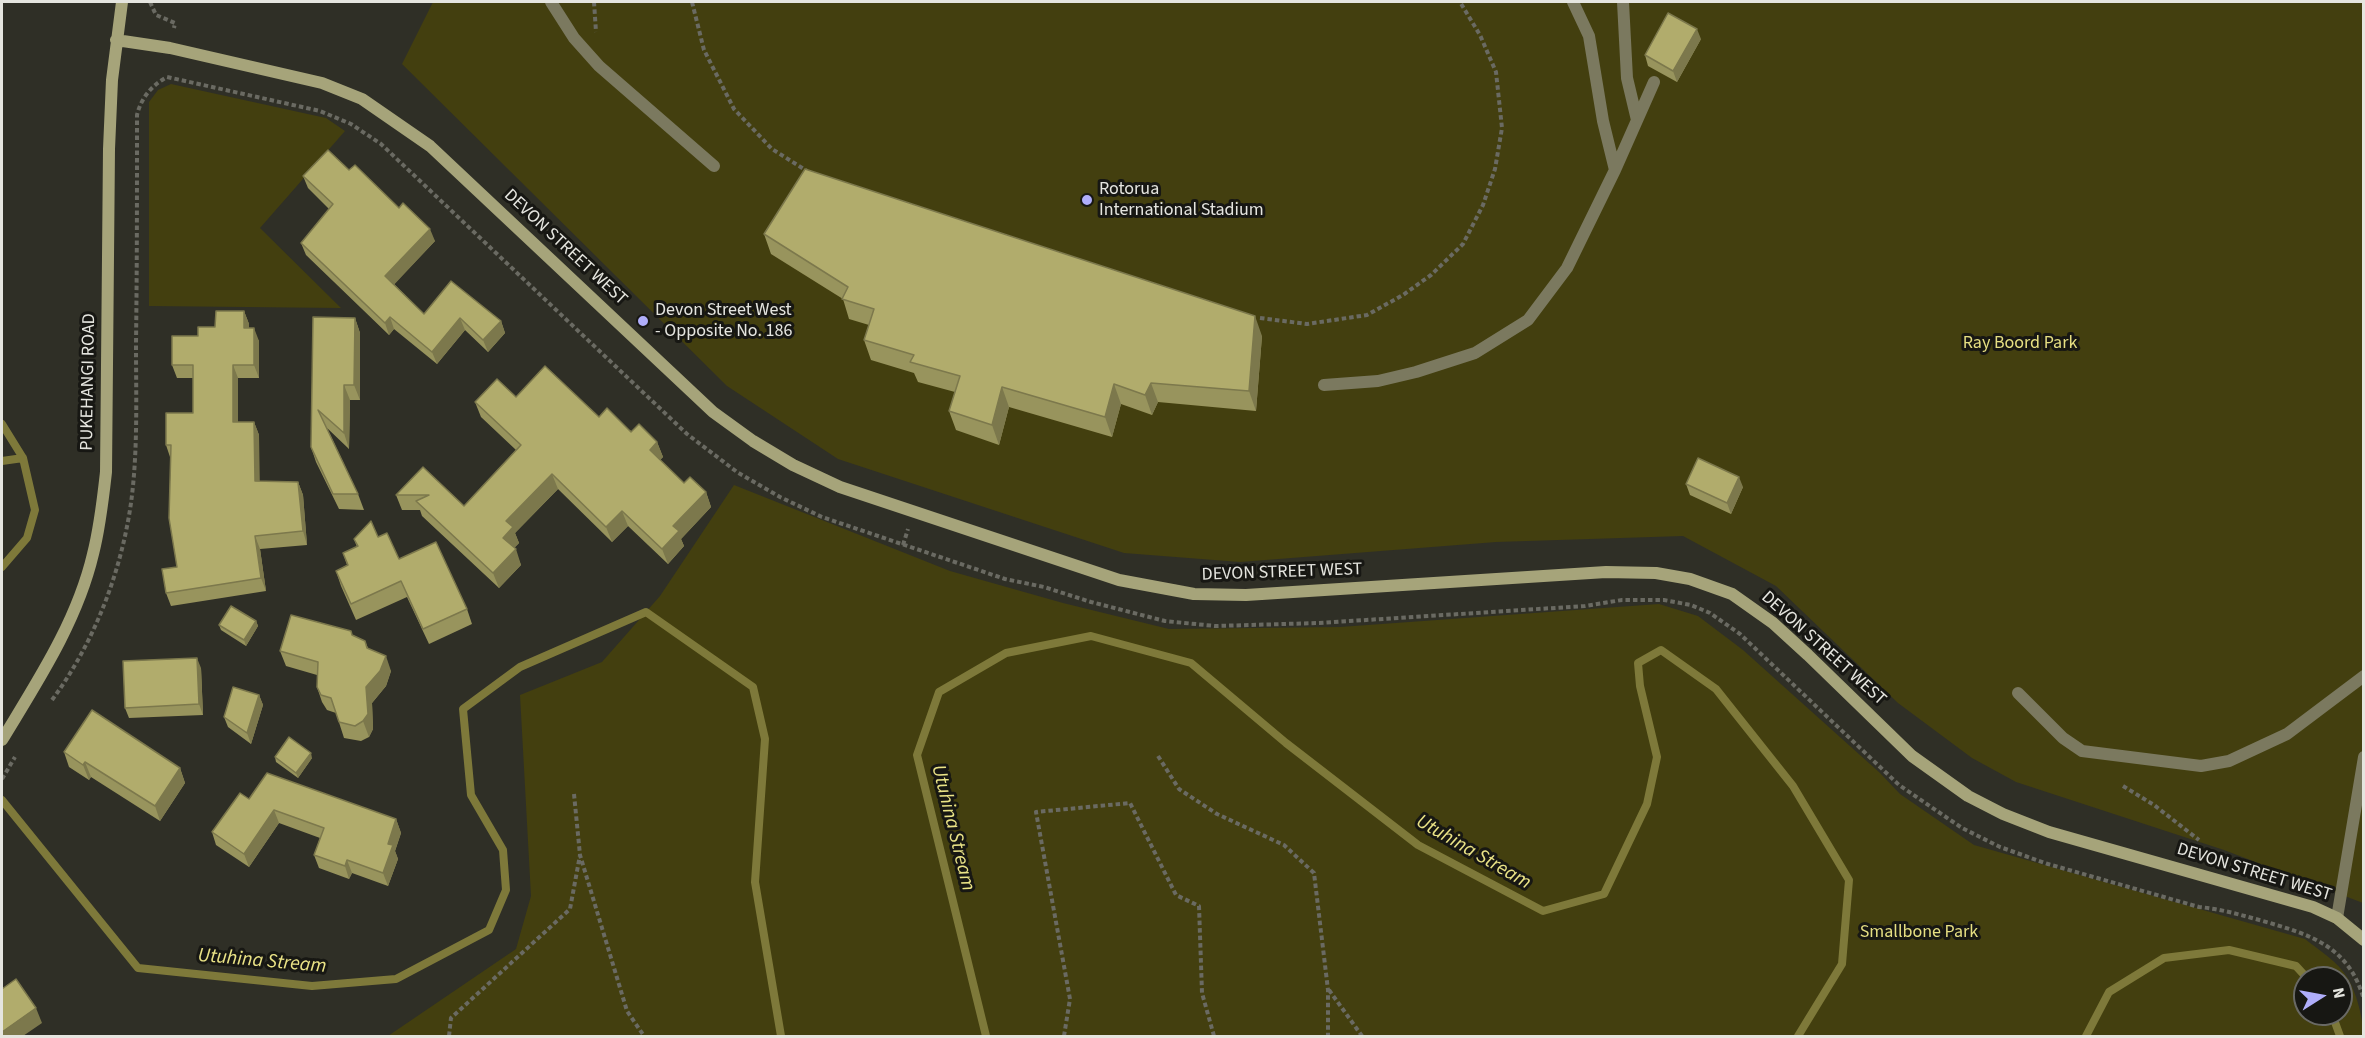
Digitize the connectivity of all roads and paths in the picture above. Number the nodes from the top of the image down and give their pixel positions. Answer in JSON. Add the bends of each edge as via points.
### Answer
{"nodes":[{"id":1,"x":122,"y":2,"type":"edge"},
{"id":2,"x":150,"y":2,"type":"edge"},
{"id":3,"x":551,"y":2,"type":"edge"},
{"id":4,"x":693,"y":2,"type":"edge"},
{"id":5,"x":1460,"y":2,"type":"edge"},
{"id":6,"x":1573,"y":2,"type":"edge"},
{"id":7,"x":1623,"y":2,"type":"edge"},
{"id":8,"x":174,"y":28,"type":"dead end"},
{"id":9,"x":116,"y":40,"type":"junction"},
{"id":10,"x":183,"y":73,"type":"dead end"},
{"id":11,"x":182,"y":80,"type":"dead end"},
{"id":12,"x":1654,"y":81,"type":"dead end"},
{"id":13,"x":1637,"y":120,"type":"junction"},
{"id":14,"x":714,"y":166,"type":"dead end"},
{"id":15,"x":1615,"y":170,"type":"junction"},
{"id":16,"x":810,"y":173,"type":"edge"},
{"id":17,"x":1260,"y":318,"type":"dead end"},
{"id":18,"x":1324,"y":385,"type":"dead end"},
{"id":19,"x":906,"y":534,"type":"dead end"},
{"id":20,"x":903,"y":545,"type":"dead end"},
{"id":21,"x":1201,"y":615,"type":"dead end"},
{"id":22,"x":1200,"y":625,"type":"dead end"},
{"id":23,"x":2364,"y":676,"type":"edge"},
{"id":24,"x":2018,"y":693,"type":"dead end"},
{"id":25,"x":2,"y":740,"type":"edge"},
{"id":26,"x":1158,"y":756,"type":"dead end"},
{"id":27,"x":2364,"y":757,"type":"edge"},
{"id":28,"x":2123,"y":786,"type":"dead end"},
{"id":29,"x":574,"y":794,"type":"dead end"},
{"id":30,"x":2199,"y":840,"type":"dead end"},
{"id":31,"x":580,"y":855,"type":"junction"},
{"id":32,"x":2337,"y":918,"type":"junction"},
{"id":33,"x":2364,"y":940,"type":"edge"},
{"id":34,"x":1328,"y":990,"type":"junction"},
{"id":35,"x":449,"y":1036,"type":"edge"},
{"id":36,"x":644,"y":1036,"type":"edge"},
{"id":37,"x":1064,"y":1036,"type":"edge"},
{"id":38,"x":1214,"y":1036,"type":"edge"},
{"id":39,"x":1328,"y":1036,"type":"edge"},
{"id":40,"x":1362,"y":1036,"type":"edge"}],
"edges":[{"from":1,"to":9,"type":"main road","name":"PUKEHANGI ROAD"},
{"from":2,"to":8,"type":"path","via":[[156,15],[175,23]]},
{"from":3,"to":14,"type":"lane","via":[[574,38],[599,66]]},
{"from":4,"to":16,"type":"path","via":[[704,50],[734,109],[772,149]]},
{"from":5,"to":17,"type":"path","via":[[1496,72],[1503,128],[1483,205],[1463,244],[1431,275],[1367,315],[1307,324]]},
{"from":6,"to":15,"type":"lane","via":[[1589,36]]},
{"from":7,"to":13,"type":"lane","via":[[1627,78]]},
{"from":9,"to":25,"type":"main road","name":"PUKEHANGI ROAD","via":[[110,149],[106,472],[101,517],[89,567],[66,628]]},
{"from":9,"to":32,"type":"main road","name":"DEVON STREET WEST","via":[[170,48],[322,83],[362,99],[430,146],[712,412],[793,465],[840,487],[1119,580],[1194,594],[1246,595],[1606,572],[1656,573],[1690,579],[1732,594],[1773,623],[1912,756],[1968,796],[2049,832]]},
{"from":10,"to":11,"type":"path"},
{"from":12,"to":13,"type":"lane"},
{"from":13,"to":15,"type":"lane"},
{"from":15,"to":18,"type":"lane","via":[[1567,268],[1528,320],[1475,353],[1416,372],[1378,381]]},
{"from":19,"to":20,"type":"path"},
{"from":21,"to":22,"type":"path"},
{"from":23,"to":24,"type":"lane","via":[[2287,734],[2229,761],[2201,766],[2082,751],[2063,738]]},
{"from":26,"to":34,"type":"path","via":[[1179,789],[1217,814],[1284,845],[1314,873]]},
{"from":27,"to":32,"type":"lane"},
{"from":28,"to":30,"type":"path"},
{"from":29,"to":31,"type":"path"},
{"from":31,"to":35,"type":"path","via":[[570,909],[451,1017]]},
{"from":31,"to":36,"type":"path","via":[[627,1011]]},
{"from":32,"to":33,"type":"main road","name":"DEVON STREET WEST"},
{"from":34,"to":39,"type":"path"},
{"from":34,"to":40,"type":"path"},
{"from":37,"to":38,"type":"path","via":[[1070,999],[1036,812],[1130,803],[1176,895],[1199,906],[1202,993]]}]}
